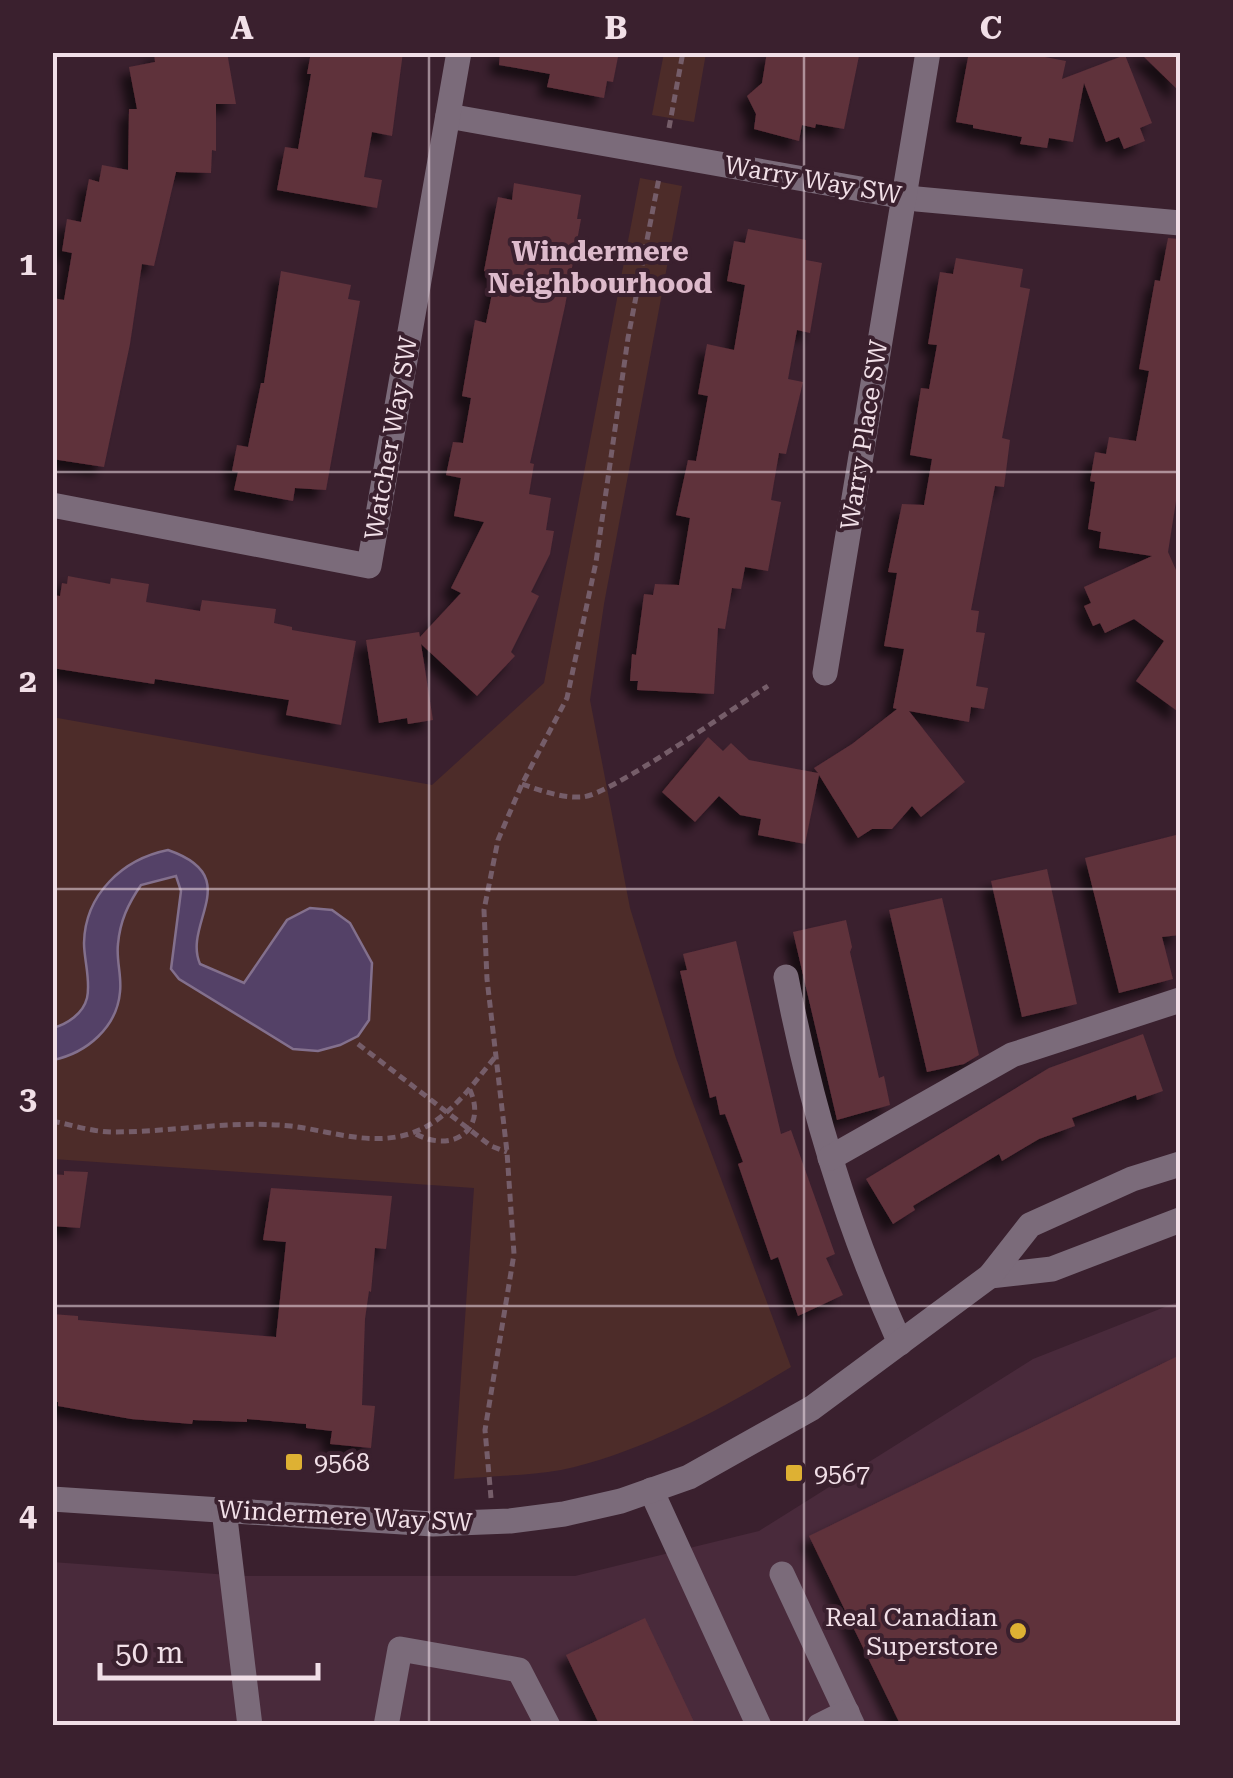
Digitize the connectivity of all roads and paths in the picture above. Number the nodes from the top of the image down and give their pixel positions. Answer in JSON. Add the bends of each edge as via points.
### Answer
{"nodes":[{"id":1,"x":459,"y":52,"type":"edge"},
{"id":2,"x":684,"y":52,"type":"edge"},
{"id":3,"x":928,"y":52,"type":"edge"},
{"id":4,"x":448,"y":116,"type":"junction"},
{"id":5,"x":664,"y":154,"type":"junction"},
{"id":6,"x":904,"y":196,"type":"junction"},
{"id":7,"x":1180,"y":223,"type":"edge"},
{"id":8,"x":52,"y":505,"type":"edge"},
{"id":9,"x":825,"y":673,"type":"dead end"},
{"id":10,"x":768,"y":686,"type":"dead end"},
{"id":11,"x":522,"y":784,"type":"junction"},
{"id":12,"x":786,"y":977,"type":"dead end"},
{"id":13,"x":1180,"y":1000,"type":"edge"},
{"id":14,"x":358,"y":1044,"type":"dead end"},
{"id":15,"x":496,"y":1056,"type":"junction"},
{"id":16,"x":469,"y":1088,"type":"junction"},
{"id":17,"x":448,"y":1113,"type":"junction"},
{"id":18,"x":52,"y":1121,"type":"edge"},
{"id":19,"x":469,"y":1129,"type":"junction"},
{"id":20,"x":415,"y":1133,"type":"junction"},
{"id":21,"x":508,"y":1152,"type":"junction"},
{"id":22,"x":830,"y":1158,"type":"junction"},
{"id":23,"x":1180,"y":1164,"type":"edge"},
{"id":24,"x":1180,"y":1220,"type":"edge"},
{"id":25,"x":990,"y":1276,"type":"junction"},
{"id":26,"x":900,"y":1343,"type":"junction"},
{"id":27,"x":650,"y":1490,"type":"junction"},
{"id":28,"x":52,"y":1500,"type":"edge"},
{"id":29,"x":224,"y":1510,"type":"junction"},
{"id":30,"x":492,"y":1522,"type":"junction"},
{"id":31,"x":782,"y":1574,"type":"dead end"},
{"id":32,"x":850,"y":1719,"type":"edge"},
{"id":33,"x":250,"y":1726,"type":"edge"},
{"id":34,"x":386,"y":1726,"type":"edge"},
{"id":35,"x":548,"y":1726,"type":"edge"},
{"id":36,"x":759,"y":1726,"type":"edge"},
{"id":37,"x":819,"y":1726,"type":"edge"}],
"edges":[{"from":1,"to":4,"type":"street","name":"Watcher Way SW"},
{"from":2,"to":5,"type":"path"},
{"from":3,"to":6,"type":"street","name":"Warry Place SW"},
{"from":4,"to":5,"type":"street","name":"Warry Way SW"},
{"from":4,"to":8,"type":"street","name":"Watcher Way SW","via":[[368,566]]},
{"from":5,"to":6,"type":"street","name":"Warry Way SW"},
{"from":5,"to":11,"type":"path","via":[[567,698]]},
{"from":6,"to":7,"type":"street","name":"Warry Way SW"},
{"from":6,"to":9,"type":"street","name":"Warry Place SW"},
{"from":10,"to":11,"type":"path","via":[[586,798]]},
{"from":11,"to":15,"type":"path","via":[[498,840],[484,910]]},
{"from":12,"to":22,"type":"street"},
{"from":13,"to":22,"type":"street","via":[[1012,1055]]},
{"from":14,"to":17,"type":"path"},
{"from":15,"to":16,"type":"path"},
{"from":15,"to":21,"type":"path"},
{"from":16,"to":17,"type":"path"},
{"from":16,"to":19,"type":"path","via":[[475,1101]]},
{"from":17,"to":19,"type":"path"},
{"from":17,"to":20,"type":"path"},
{"from":18,"to":20,"type":"path","via":[[109,1132],[290,1126],[386,1140]]},
{"from":19,"to":20,"type":"path","via":[[446,1143]]},
{"from":19,"to":21,"type":"path"},
{"from":21,"to":30,"type":"path","via":[[514,1254],[485,1430]]},
{"from":22,"to":26,"type":"street"},
{"from":23,"to":25,"type":"street","name":"Windermere Way SW","via":[[1132,1178],[1030,1225]]},
{"from":24,"to":25,"type":"street","via":[[1052,1269]]},
{"from":25,"to":26,"type":"street","name":"Windermere Way SW"},
{"from":26,"to":27,"type":"street","name":"Windermere Way SW","via":[[812,1408],[689,1477]]},
{"from":27,"to":30,"type":"street","name":"Windermere Way SW","via":[[564,1514]]},
{"from":27,"to":36,"type":"street"},
{"from":28,"to":29,"type":"street","name":"Windermere Way SW"},
{"from":29,"to":30,"type":"street","name":"Windermere Way SW"},
{"from":29,"to":33,"type":"street"},
{"from":31,"to":32,"type":"street"},
{"from":32,"to":37,"type":"street"},
{"from":34,"to":35,"type":"street","via":[[400,1649],[519,1670]]}]}
